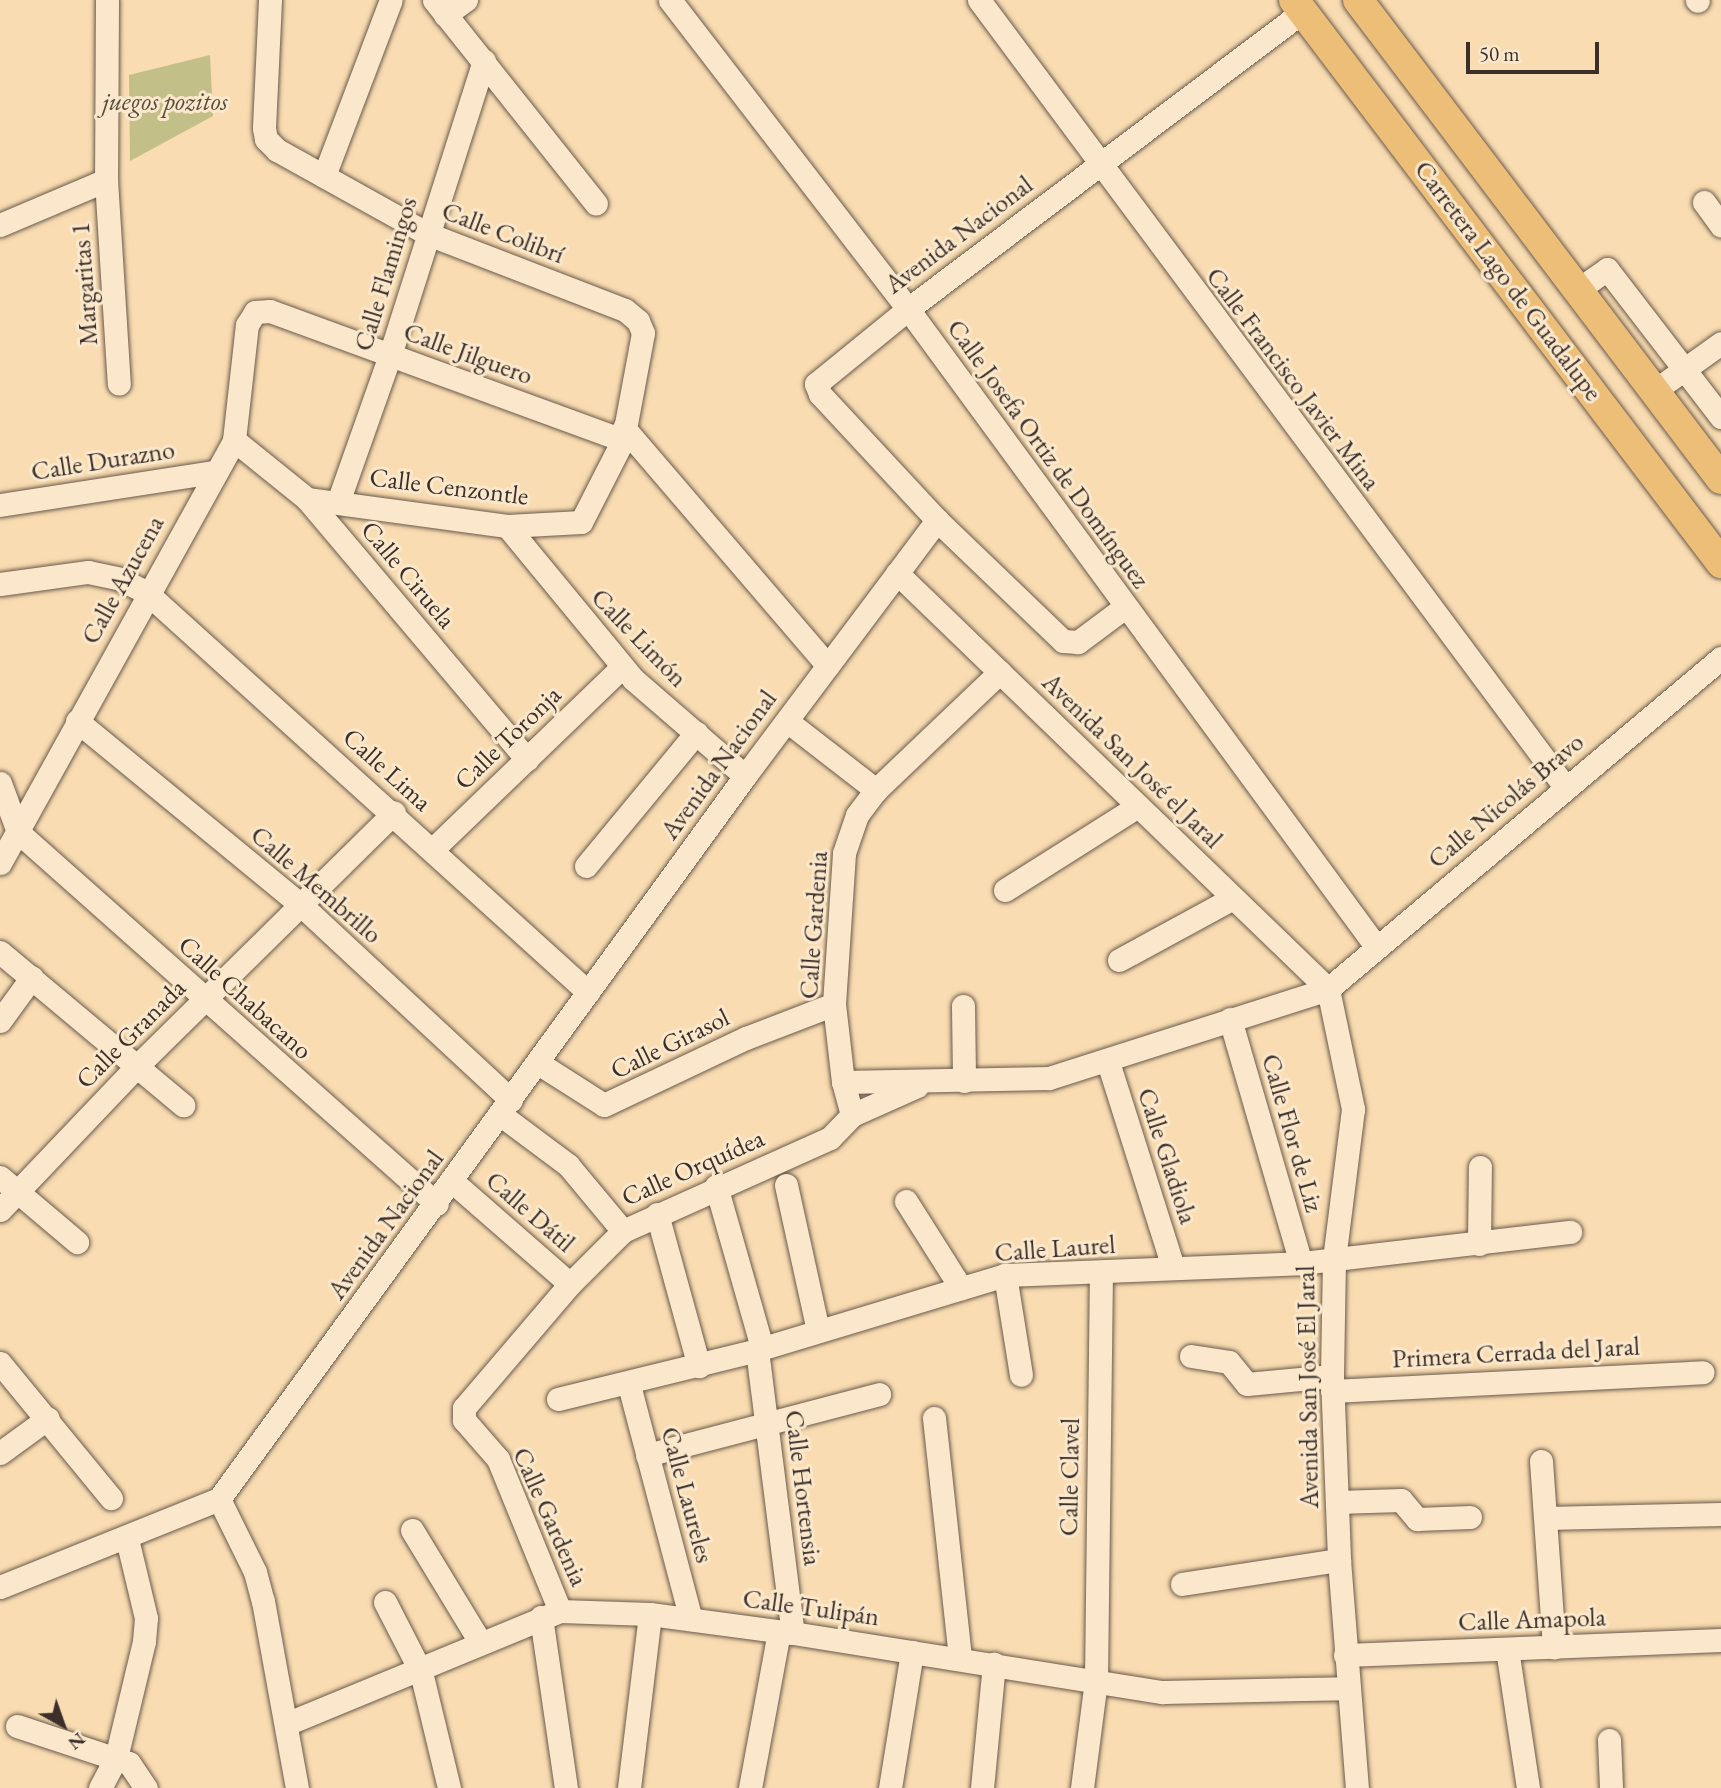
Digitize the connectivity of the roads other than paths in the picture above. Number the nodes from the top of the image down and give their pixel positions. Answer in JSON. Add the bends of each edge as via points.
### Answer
{"nodes":[{"id":1,"x":107,"y":0,"type":"edge"},
{"id":2,"x":270,"y":0,"type":"edge"},
{"id":3,"x":391,"y":0,"type":"edge"},
{"id":4,"x":466,"y":0,"type":"edge"},
{"id":5,"x":670,"y":0,"type":"edge"},
{"id":6,"x":979,"y":0,"type":"edge"},
{"id":7,"x":1358,"y":0,"type":"edge"},
{"id":8,"x":1298,"y":5,"type":"edge"},
{"id":9,"x":440,"y":8,"type":"edge"},
{"id":10,"x":484,"y":61,"type":"junction"},
{"id":11,"x":1101,"y":163,"type":"junction"},
{"id":12,"x":324,"y":176,"type":"junction"},
{"id":13,"x":106,"y":180,"type":"junction"},
{"id":14,"x":1704,"y":202,"type":"dead end"},
{"id":15,"x":596,"y":204,"type":"dead end"},
{"id":16,"x":0,"y":225,"type":"edge"},
{"id":17,"x":1721,"y":225,"type":"edge"},
{"id":18,"x":428,"y":234,"type":"junction"},
{"id":19,"x":1576,"y":291,"type":"junction"},
{"id":20,"x":908,"y":309,"type":"junction"},
{"id":21,"x":255,"y":312,"type":"joint"},
{"id":22,"x":638,"y":321,"type":"joint"},
{"id":23,"x":1721,"y":343,"type":"edge"},
{"id":24,"x":390,"y":355,"type":"junction"},
{"id":25,"x":1685,"y":369,"type":"junction"},
{"id":26,"x":119,"y":384,"type":"dead end"},
{"id":27,"x":1654,"y":391,"type":"junction"},
{"id":28,"x":1721,"y":417,"type":"edge"},
{"id":29,"x":624,"y":434,"type":"junction"},
{"id":30,"x":234,"y":440,"type":"junction"},
{"id":31,"x":214,"y":472,"type":"junction"},
{"id":32,"x":1721,"y":479,"type":"edge"},
{"id":33,"x":307,"y":499,"type":"junction"},
{"id":34,"x":338,"y":502,"type":"junction"},
{"id":35,"x":0,"y":505,"type":"edge"},
{"id":36,"x":937,"y":520,"type":"junction"},
{"id":37,"x":507,"y":526,"type":"junction"},
{"id":38,"x":1721,"y":563,"type":"edge"},
{"id":39,"x":897,"y":573,"type":"junction"},
{"id":40,"x":0,"y":584,"type":"edge"},
{"id":41,"x":147,"y":593,"type":"junction"},
{"id":42,"x":1125,"y":607,"type":"junction"},
{"id":43,"x":1721,"y":659,"type":"edge"},
{"id":44,"x":828,"y":666,"type":"junction"},
{"id":45,"x":622,"y":667,"type":"junction"},
{"id":46,"x":1000,"y":672,"type":"junction"},
{"id":47,"x":77,"y":721,"type":"junction"},
{"id":48,"x":787,"y":721,"type":"junction"},
{"id":49,"x":696,"y":733,"type":"junction"},
{"id":50,"x":527,"y":759,"type":"junction"},
{"id":51,"x":745,"y":776,"type":"junction"},
{"id":52,"x":0,"y":783,"type":"edge"},
{"id":53,"x":1566,"y":788,"type":"junction"},
{"id":54,"x":876,"y":790,"type":"junction"},
{"id":55,"x":1138,"y":806,"type":"junction"},
{"id":56,"x":394,"y":813,"type":"junction"},
{"id":57,"x":18,"y":832,"type":"junction"},
{"id":58,"x":433,"y":849,"type":"junction"},
{"id":59,"x":1,"y":859,"type":"edge"},
{"id":60,"x":586,"y":866,"type":"dead end"},
{"id":61,"x":1005,"y":890,"type":"dead end"},
{"id":62,"x":1233,"y":898,"type":"junction"},
{"id":63,"x":300,"y":904,"type":"junction"},
{"id":64,"x":1375,"y":945,"type":"junction"},
{"id":65,"x":0,"y":952,"type":"edge"},
{"id":66,"x":1119,"y":960,"type":"dead end"},
{"id":67,"x":32,"y":978,"type":"junction"},
{"id":68,"x":1328,"y":989,"type":"junction"},
{"id":69,"x":588,"y":992,"type":"junction"},
{"id":70,"x":204,"y":1000,"type":"junction"},
{"id":71,"x":834,"y":1004,"type":"junction"},
{"id":72,"x":963,"y":1006,"type":"dead end"},
{"id":73,"x":1230,"y":1019,"type":"junction"},
{"id":74,"x":0,"y":1021,"type":"edge"},
{"id":75,"x":1108,"y":1062,"type":"junction"},
{"id":76,"x":538,"y":1063,"type":"junction"},
{"id":77,"x":137,"y":1066,"type":"junction"},
{"id":78,"x":964,"y":1081,"type":"junction"},
{"id":79,"x":843,"y":1082,"type":"junction"},
{"id":80,"x":926,"y":1082,"type":"junction"},
{"id":81,"x":183,"y":1105,"type":"dead end"},
{"id":82,"x":506,"y":1107,"type":"junction"},
{"id":83,"x":852,"y":1115,"type":"junction"},
{"id":84,"x":1480,"y":1167,"type":"dead end"},
{"id":85,"x":453,"y":1182,"type":"junction"},
{"id":86,"x":8,"y":1184,"type":"edge"},
{"id":87,"x":786,"y":1185,"type":"dead end"},
{"id":88,"x":716,"y":1186,"type":"junction"},
{"id":89,"x":906,"y":1201,"type":"dead end"},
{"id":90,"x":437,"y":1204,"type":"junction"},
{"id":91,"x":0,"y":1210,"type":"edge"},
{"id":92,"x":657,"y":1214,"type":"junction"},
{"id":93,"x":623,"y":1231,"type":"junction"},
{"id":94,"x":1570,"y":1232,"type":"dead end"},
{"id":95,"x":77,"y":1242,"type":"dead end"},
{"id":96,"x":1479,"y":1244,"type":"junction"},
{"id":97,"x":1334,"y":1259,"type":"junction"},
{"id":98,"x":1301,"y":1264,"type":"junction"},
{"id":99,"x":1173,"y":1268,"type":"junction"},
{"id":100,"x":1005,"y":1275,"type":"junction"},
{"id":101,"x":1101,"y":1275,"type":"junction"},
{"id":102,"x":570,"y":1284,"type":"junction"},
{"id":103,"x":961,"y":1289,"type":"junction"},
{"id":104,"x":818,"y":1331,"type":"junction"},
{"id":105,"x":759,"y":1349,"type":"junction"},
{"id":106,"x":1191,"y":1356,"type":"dead end"},
{"id":107,"x":0,"y":1363,"type":"edge"},
{"id":108,"x":699,"y":1366,"type":"junction"},
{"id":109,"x":1703,"y":1372,"type":"dead end"},
{"id":110,"x":1021,"y":1375,"type":"dead end"},
{"id":111,"x":1332,"y":1383,"type":"junction"},
{"id":112,"x":629,"y":1385,"type":"junction"},
{"id":113,"x":879,"y":1394,"type":"dead end"},
{"id":114,"x":558,"y":1399,"type":"dead end"},
{"id":115,"x":462,"y":1414,"type":"joint"},
{"id":116,"x":934,"y":1418,"type":"dead end"},
{"id":117,"x":48,"y":1419,"type":"junction"},
{"id":118,"x":767,"y":1422,"type":"junction"},
{"id":119,"x":0,"y":1453,"type":"edge"},
{"id":120,"x":647,"y":1455,"type":"junction"},
{"id":121,"x":1541,"y":1461,"type":"dead end"},
{"id":122,"x":111,"y":1499,"type":"dead end"},
{"id":123,"x":219,"y":1499,"type":"junction"},
{"id":124,"x":1337,"y":1502,"type":"junction"},
{"id":125,"x":1721,"y":1514,"type":"edge"},
{"id":126,"x":1470,"y":1517,"type":"dead end"},
{"id":127,"x":1546,"y":1518,"type":"junction"},
{"id":128,"x":412,"y":1530,"type":"dead end"},
{"id":129,"x":127,"y":1539,"type":"junction"},
{"id":130,"x":1339,"y":1560,"type":"junction"},
{"id":131,"x":1182,"y":1584,"type":"dead end"},
{"id":132,"x":0,"y":1587,"type":"edge"},
{"id":133,"x":386,"y":1602,"type":"dead end"},
{"id":134,"x":550,"y":1614,"type":"junction"},
{"id":135,"x":650,"y":1614,"type":"junction"},
{"id":136,"x":691,"y":1619,"type":"junction"},
{"id":137,"x":786,"y":1632,"type":"junction"},
{"id":138,"x":479,"y":1640,"type":"junction"},
{"id":139,"x":1721,"y":1640,"type":"edge"},
{"id":140,"x":1553,"y":1648,"type":"junction"},
{"id":141,"x":1507,"y":1649,"type":"junction"},
{"id":142,"x":912,"y":1652,"type":"junction"},
{"id":143,"x":1345,"y":1655,"type":"junction"},
{"id":144,"x":960,"y":1658,"type":"junction"},
{"id":145,"x":994,"y":1664,"type":"junction"},
{"id":146,"x":421,"y":1672,"type":"junction"},
{"id":147,"x":1096,"y":1680,"type":"junction"},
{"id":148,"x":1347,"y":1688,"type":"junction"},
{"id":149,"x":286,"y":1724,"type":"junction"},
{"id":150,"x":17,"y":1726,"type":"dead end"},
{"id":151,"x":1609,"y":1741,"type":"dead end"},
{"id":152,"x":116,"y":1758,"type":"junction"},
{"id":153,"x":100,"y":1788,"type":"edge"},
{"id":154,"x":146,"y":1788,"type":"edge"},
{"id":155,"x":298,"y":1788,"type":"edge"},
{"id":156,"x":449,"y":1788,"type":"edge"},
{"id":157,"x":566,"y":1788,"type":"edge"},
{"id":158,"x":629,"y":1788,"type":"edge"},
{"id":159,"x":750,"y":1788,"type":"edge"},
{"id":160,"x":890,"y":1788,"type":"edge"},
{"id":161,"x":982,"y":1788,"type":"edge"},
{"id":162,"x":1082,"y":1788,"type":"edge"},
{"id":163,"x":1357,"y":1788,"type":"edge"},
{"id":164,"x":1528,"y":1788,"type":"edge"},
{"id":165,"x":1611,"y":1788,"type":"edge"}],
"edges":[{"from":1,"to":13,"type":"street","name":"Margaritas 1"},
{"from":2,"to":12,"type":"street","name":"Calle Colibrí","via":[[266,139]]},
{"from":3,"to":12,"type":"street"},
{"from":4,"to":9,"type":"street"},
{"from":5,"to":20,"type":"street","name":"Calle Josefa Ortiz de Domínguez"},
{"from":6,"to":11,"type":"street","name":"Calle Francisco Javier Mina"},
{"from":7,"to":19,"type":"main road","name":"Carretera Lago de Guadalupe"},
{"from":8,"to":11,"type":"street","name":"Avenida Nacional"},
{"from":8,"to":38,"type":"main road","name":"Carretera Lago de Guadalupe"},
{"from":9,"to":10,"type":"street"},
{"from":10,"to":15,"type":"street"},
{"from":10,"to":18,"type":"street","name":"Calle Flamingos"},
{"from":11,"to":20,"type":"street","name":"Avenida Nacional"},
{"from":11,"to":53,"type":"street","name":"Calle Francisco Javier Mina","via":[[1187,285]]},
{"from":12,"to":18,"type":"street","name":"Calle Colibrí"},
{"from":13,"to":16,"type":"street"},
{"from":13,"to":26,"type":"street","name":"Margaritas 1"},
{"from":14,"to":17,"type":"street"},
{"from":18,"to":22,"type":"street","name":"Calle Colibrí","via":[[625,310]]},
{"from":18,"to":24,"type":"street","name":"Calle Flamingos"},
{"from":19,"to":25,"type":"street","via":[[1607,269]]},
{"from":19,"to":27,"type":"main road","name":"Carretera Lago de Guadalupe"},
{"from":20,"to":36,"type":"street","name":"Avenida Nacional","via":[[816,384],[820,394]]},
{"from":20,"to":42,"type":"street","name":"Calle Josefa Ortiz de Domínguez"},
{"from":21,"to":24,"type":"street","name":"Calle Jilguero","via":[[270,311]]},
{"from":21,"to":30,"type":"street","name":"Calle Azucena","via":[[247,325]]},
{"from":22,"to":29,"type":"street","name":"Calle Cenzontle","via":[[643,333]]},
{"from":23,"to":25,"type":"street"},
{"from":24,"to":29,"type":"street","name":"Calle Jilguero"},
{"from":24,"to":34,"type":"street","name":"Calle Flamingos"},
{"from":25,"to":27,"type":"street"},
{"from":25,"to":28,"type":"street"},
{"from":27,"to":32,"type":"main road","name":"Carretera Lago de Guadalupe"},
{"from":29,"to":37,"type":"street","name":"Calle Cenzontle","via":[[581,522]]},
{"from":29,"to":44,"type":"street","name":"Calle Jilguero"},
{"from":30,"to":31,"type":"street","name":"Calle Azucena"},
{"from":30,"to":33,"type":"street","name":"Calle Ciruela"},
{"from":31,"to":35,"type":"street","name":"Calle Durazno"},
{"from":31,"to":41,"type":"street","name":"Calle Azucena"},
{"from":33,"to":34,"type":"street","name":"Calle Cenzontle"},
{"from":33,"to":50,"type":"street","name":"Calle Ciruela"},
{"from":34,"to":37,"type":"street","name":"Calle Cenzontle"},
{"from":36,"to":39,"type":"street","name":"Avenida Nacional"},
{"from":36,"to":42,"type":"street","via":[[1063,642],[1078,642]]},
{"from":37,"to":45,"type":"street","name":"Calle Limón"},
{"from":39,"to":44,"type":"street","name":"Avenida Nacional"},
{"from":39,"to":46,"type":"street","name":"Avenida San José el Jaral"},
{"from":40,"to":41,"type":"street","name":"Calle Lima","via":[[88,572],[120,579]]},
{"from":41,"to":47,"type":"street","name":"Calle Azucena"},
{"from":41,"to":56,"type":"street","name":"Calle Lima"},
{"from":42,"to":64,"type":"street","name":"Calle Josefa Ortiz de Domínguez"},
{"from":43,"to":53,"type":"street","name":"Calle Nicolás Bravo"},
{"from":44,"to":48,"type":"street","name":"Avenida Nacional"},
{"from":45,"to":49,"type":"street","name":"Calle Limón"},
{"from":45,"to":50,"type":"street","name":"Calle Toronja"},
{"from":46,"to":54,"type":"street","name":"Calle Gardenia"},
{"from":46,"to":55,"type":"street","name":"Avenida San José el Jaral"},
{"from":47,"to":57,"type":"street","name":"Calle Azucena"},
{"from":47,"to":63,"type":"street","name":"Calle Membrillo"},
{"from":48,"to":51,"type":"street","name":"Avenida Nacional"},
{"from":48,"to":54,"type":"street"},
{"from":49,"to":51,"type":"street","name":"Calle Limón"},
{"from":49,"to":60,"type":"street"},
{"from":50,"to":58,"type":"street","name":"Calle Toronja"},
{"from":51,"to":69,"type":"street","name":"Avenida Nacional"},
{"from":52,"to":57,"type":"street"},
{"from":53,"to":64,"type":"street","name":"Calle Nicolás Bravo"},
{"from":54,"to":71,"type":"street","name":"Calle Gardenia","via":[[857,815],[844,853]]},
{"from":55,"to":61,"type":"street"},
{"from":55,"to":62,"type":"street","name":"Avenida San José el Jaral"},
{"from":56,"to":58,"type":"street","name":"Calle Lima"},
{"from":56,"to":63,"type":"street","name":"Calle Granada"},
{"from":57,"to":59,"type":"street","name":"Calle Azucena"},
{"from":57,"to":70,"type":"street","name":"Calle Chabacano"},
{"from":58,"to":69,"type":"street","name":"Calle Lima"},
{"from":62,"to":66,"type":"street"},
{"from":62,"to":68,"type":"street","name":"Avenida San José el Jaral"},
{"from":63,"to":70,"type":"street","name":"Calle Granada"},
{"from":63,"to":82,"type":"street","name":"Calle Membrillo"},
{"from":64,"to":68,"type":"street","name":"Calle Nicolás Bravo"},
{"from":65,"to":67,"type":"street"},
{"from":67,"to":74,"type":"street"},
{"from":67,"to":77,"type":"street"},
{"from":68,"to":73,"type":"street","name":"Calle Orquídea"},
{"from":68,"to":97,"type":"street","name":"Avenida San José El Jaral","via":[[1353,1109]]},
{"from":69,"to":76,"type":"street","name":"Avenida Nacional"},
{"from":70,"to":77,"type":"street","name":"Calle Granada"},
{"from":70,"to":90,"type":"street","name":"Calle Chabacano"},
{"from":71,"to":76,"type":"street","name":"Calle Girasol","via":[[746,1038],[612,1103],[595,1101]]},
{"from":71,"to":79,"type":"street","name":"Calle Gardenia"},
{"from":72,"to":78,"type":"street"},
{"from":73,"to":75,"type":"street","name":"Calle Orquídea"},
{"from":73,"to":98,"type":"street","name":"Calle Flor de Liz"},
{"from":75,"to":78,"type":"street","name":"Calle Orquídea","via":[[1049,1078]]},
{"from":75,"to":99,"type":"street","name":"Calle Gladiola"},
{"from":76,"to":82,"type":"street","name":"Avenida Nacional"},
{"from":77,"to":81,"type":"street"},
{"from":77,"to":86,"type":"street","name":"Calle Granada"},
{"from":78,"to":80,"type":"street","name":"Calle Orquídea"},
{"from":79,"to":80,"type":"street","name":"Calle Orquídea"},
{"from":79,"to":83,"type":"street","name":"Calle Gardenia"},
{"from":80,"to":83,"type":"street","name":"Calle Orquídea"},
{"from":82,"to":85,"type":"street","name":"Avenida Nacional"},
{"from":82,"to":93,"type":"street","name":"Calle Membrillo","via":[[568,1165]]},
{"from":83,"to":88,"type":"street","name":"Calle Orquídea","via":[[830,1138]]},
{"from":84,"to":96,"type":"street"},
{"from":85,"to":90,"type":"street","name":"Avenida Nacional"},
{"from":85,"to":102,"type":"street","name":"Calle Dátil"},
{"from":86,"to":91,"type":"street","name":"Calle Granada"},
{"from":86,"to":95,"type":"street"},
{"from":87,"to":104,"type":"street"},
{"from":88,"to":92,"type":"street","name":"Calle Orquídea"},
{"from":88,"to":105,"type":"street","name":"Calle Hortensia"},
{"from":89,"to":103,"type":"street"},
{"from":90,"to":123,"type":"street","name":"Avenida Nacional"},
{"from":92,"to":93,"type":"street","name":"Calle Orquídea"},
{"from":92,"to":108,"type":"street"},
{"from":93,"to":102,"type":"street","name":"Calle Orquídea"},
{"from":94,"to":96,"type":"street","name":"Calle Laurel"},
{"from":96,"to":97,"type":"street","name":"Calle Laurel"},
{"from":97,"to":98,"type":"street","name":"Calle Laurel"},
{"from":97,"to":111,"type":"street","name":"Avenida San José El Jaral"},
{"from":98,"to":99,"type":"street","name":"Calle Laurel"},
{"from":99,"to":101,"type":"street","name":"Calle Laurel"},
{"from":100,"to":101,"type":"street","name":"Calle Laurel"},
{"from":100,"to":103,"type":"street","name":"Calle Laurel"},
{"from":100,"to":110,"type":"street"},
{"from":101,"to":147,"type":"street","name":"Calle Clavel"},
{"from":102,"to":115,"type":"street","name":"Calle Orquídea"},
{"from":103,"to":104,"type":"street","name":"Calle Laurel"},
{"from":104,"to":105,"type":"street","name":"Calle Laurel"},
{"from":105,"to":108,"type":"street","name":"Calle Laurel"},
{"from":105,"to":118,"type":"street","name":"Calle Hortensia"},
{"from":106,"to":111,"type":"street","name":"Primera Cerrada del Jaral","via":[[1229,1362],[1247,1384]]},
{"from":107,"to":117,"type":"street"},
{"from":108,"to":112,"type":"street","name":"Calle Laurel"},
{"from":109,"to":111,"type":"street","name":"Primera Cerrada del Jaral"},
{"from":111,"to":124,"type":"street","name":"Avenida San José El Jaral"},
{"from":112,"to":114,"type":"street","name":"Calle Laurel"},
{"from":112,"to":120,"type":"street","name":"Calle Laureles"},
{"from":113,"to":118,"type":"street"},
{"from":115,"to":134,"type":"street","name":"Calle Gardenia","via":[[498,1459]]},
{"from":116,"to":144,"type":"street"},
{"from":117,"to":119,"type":"street"},
{"from":117,"to":122,"type":"street"},
{"from":118,"to":120,"type":"street"},
{"from":118,"to":137,"type":"street","name":"Calle Hortensia"},
{"from":120,"to":136,"type":"street","name":"Calle Laureles"},
{"from":121,"to":127,"type":"street"},
{"from":123,"to":129,"type":"street"},
{"from":123,"to":149,"type":"street","via":[[255,1572]]},
{"from":124,"to":126,"type":"street","via":[[1401,1500],[1417,1519]]},
{"from":124,"to":130,"type":"street","name":"Avenida San José El Jaral"},
{"from":125,"to":127,"type":"street"},
{"from":127,"to":140,"type":"street"},
{"from":128,"to":138,"type":"street"},
{"from":129,"to":132,"type":"street"},
{"from":129,"to":152,"type":"street","via":[[146,1618]]},
{"from":130,"to":131,"type":"street"},
{"from":130,"to":143,"type":"street","name":"Avenida San José El Jaral"},
{"from":133,"to":146,"type":"street"},
{"from":134,"to":135,"type":"street","name":"Calle Tulipán"},
{"from":134,"to":138,"type":"street","name":"Calle Tulipán"},
{"from":134,"to":157,"type":"street","name":"Calle Gardenia"},
{"from":135,"to":136,"type":"street","name":"Calle Tulipán"},
{"from":135,"to":158,"type":"street"},
{"from":136,"to":137,"type":"street","name":"Calle Tulipán"},
{"from":137,"to":142,"type":"street","name":"Calle Tulipán"},
{"from":137,"to":159,"type":"street","name":"Calle Hortensia"},
{"from":138,"to":146,"type":"street","name":"Calle Tulipán"},
{"from":139,"to":140,"type":"street","name":"Calle Amapola"},
{"from":140,"to":141,"type":"street","name":"Calle Amapola"},
{"from":141,"to":143,"type":"street","name":"Calle Amapola"},
{"from":141,"to":164,"type":"street"},
{"from":142,"to":144,"type":"street","name":"Calle Tulipán"},
{"from":142,"to":160,"type":"street"},
{"from":143,"to":148,"type":"street","name":"Avenida San José El Jaral"},
{"from":144,"to":145,"type":"street","name":"Calle Tulipán"},
{"from":145,"to":147,"type":"street","name":"Calle Tulipán"},
{"from":145,"to":161,"type":"street"},
{"from":146,"to":149,"type":"street","name":"Calle Tulipán"},
{"from":146,"to":156,"type":"street"},
{"from":147,"to":148,"type":"street","name":"Calle Tulipán","via":[[1163,1692]]},
{"from":147,"to":162,"type":"street","name":"Calle Clavel"},
{"from":148,"to":163,"type":"street","name":"Avenida San José El Jaral"},
{"from":149,"to":155,"type":"street"},
{"from":150,"to":152,"type":"street"},
{"from":151,"to":165,"type":"street"},
{"from":152,"to":153,"type":"street"},
{"from":152,"to":154,"type":"street","via":[[129,1763]]}]}
